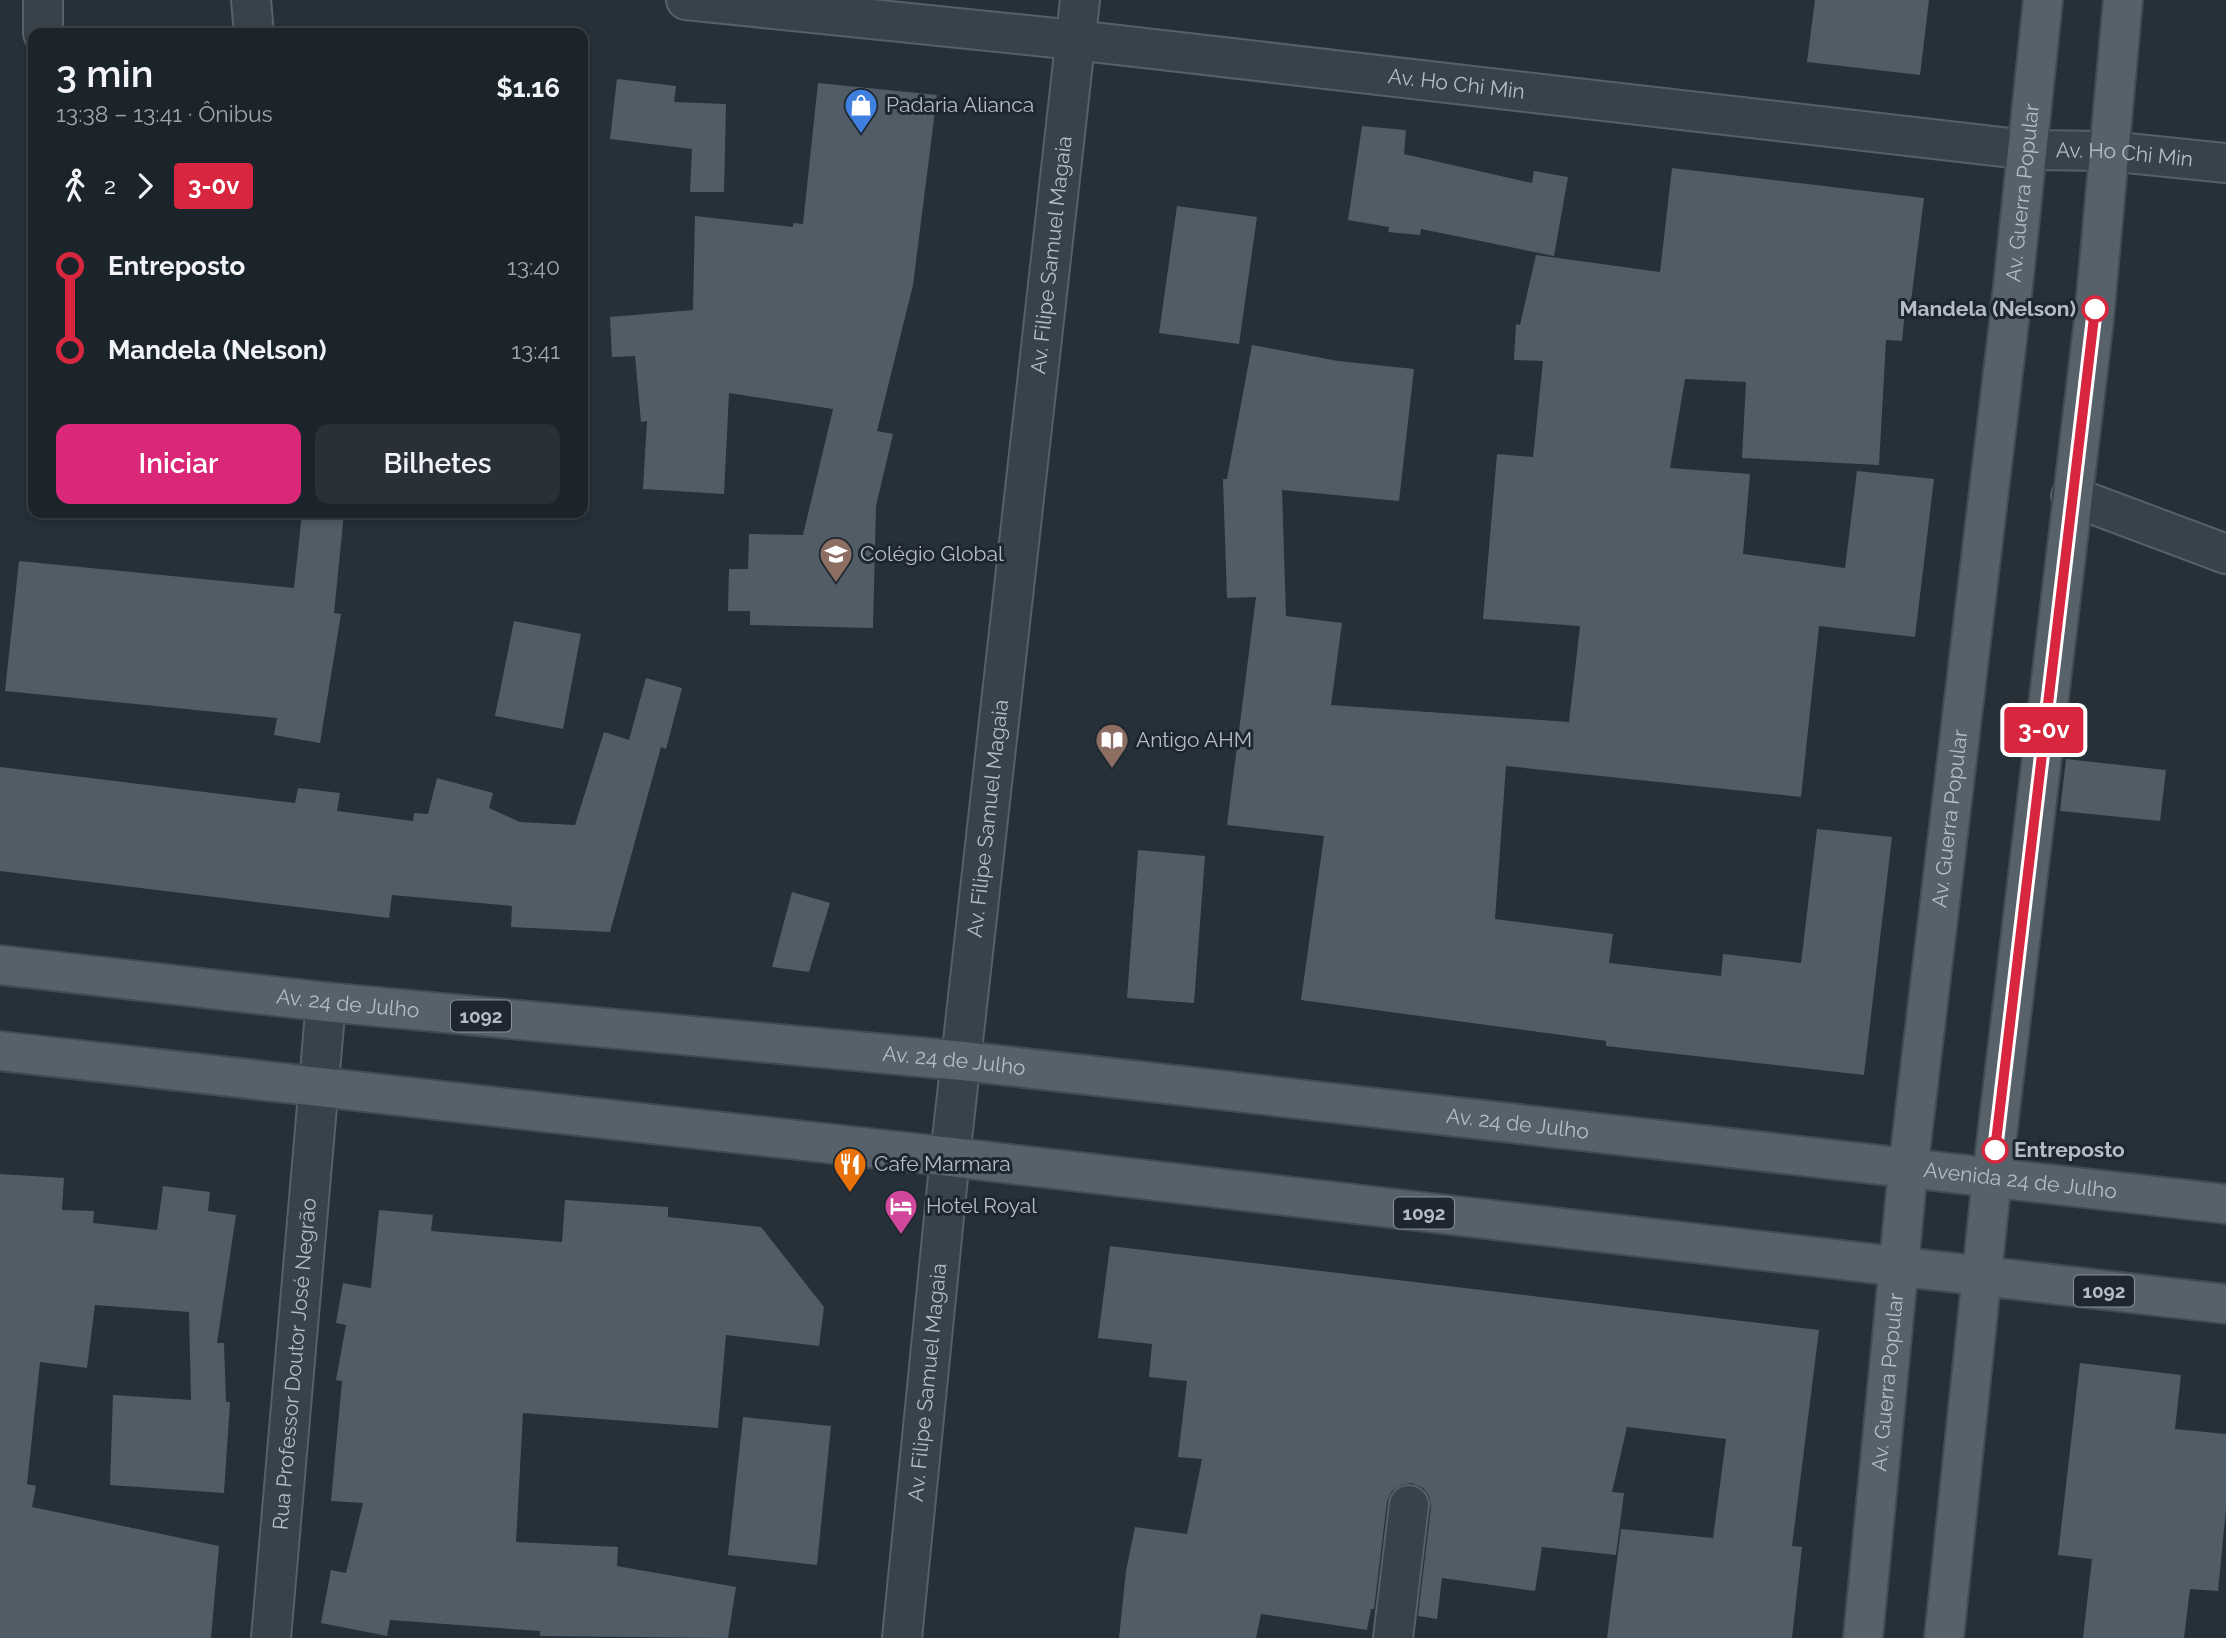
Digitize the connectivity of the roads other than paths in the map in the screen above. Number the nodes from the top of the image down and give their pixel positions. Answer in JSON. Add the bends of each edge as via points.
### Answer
{"nodes":[{"id":1,"x":43,"y":0,"type":"edge"},
{"id":2,"x":251,"y":0,"type":"edge"},
{"id":3,"x":686,"y":0,"type":"edge"},
{"id":4,"x":1080,"y":0,"type":"edge"},
{"id":5,"x":2043,"y":0,"type":"edge"},
{"id":6,"x":2123,"y":0,"type":"edge"},
{"id":7,"x":43,"y":28,"type":"edge"},
{"id":8,"x":254,"y":28,"type":"edge"},
{"id":9,"x":1075,"y":40,"type":"junction"},
{"id":10,"x":2028,"y":150,"type":"junction"},
{"id":11,"x":2108,"y":151,"type":"junction"},
{"id":12,"x":2226,"y":163,"type":"edge"},
{"id":13,"x":2071,"y":496,"type":"junction"},
{"id":14,"x":2226,"y":554,"type":"edge"},
{"id":15,"x":0,"y":965,"type":"edge"},
{"id":16,"x":326,"y":1002,"type":"junction"},
{"id":17,"x":0,"y":1051,"type":"edge"},
{"id":18,"x":963,"y":1061,"type":"junction"},
{"id":19,"x":318,"y":1090,"type":"junction"},
{"id":20,"x":950,"y":1157,"type":"junction"},
{"id":21,"x":1908,"y":1170,"type":"junction"},
{"id":22,"x":1992,"y":1178,"type":"junction"},
{"id":23,"x":2226,"y":1205,"type":"edge"},
{"id":24,"x":1898,"y":1269,"type":"junction"},
{"id":25,"x":1982,"y":1278,"type":"junction"},
{"id":26,"x":2226,"y":1304,"type":"edge"},
{"id":27,"x":1409,"y":1505,"type":"dead end"},
{"id":28,"x":271,"y":1638,"type":"edge"},
{"id":29,"x":902,"y":1638,"type":"edge"},
{"id":30,"x":1393,"y":1638,"type":"edge"},
{"id":31,"x":1863,"y":1638,"type":"edge"},
{"id":32,"x":1944,"y":1638,"type":"edge"}],
"edges":[{"from":1,"to":7,"type":"street"},
{"from":2,"to":8,"type":"street"},
{"from":3,"to":9,"type":"street","name":"Av. Ho Chi Min"},
{"from":4,"to":9,"type":"street","name":"Av. Filipe Samuel Magaia"},
{"from":5,"to":10,"type":"main road","name":"Av. Guerra Popular"},
{"from":6,"to":11,"type":"main road"},
{"from":9,"to":10,"type":"street","name":"Av. Ho Chi Min"},
{"from":9,"to":18,"type":"street","name":"Av. Filipe Samuel Magaia"},
{"from":10,"to":11,"type":"street","name":"Av. Ho Chi Min"},
{"from":10,"to":21,"type":"main road","name":"Av. Guerra Popular"},
{"from":11,"to":12,"type":"street","name":"Av. Ho Chi Min"},
{"from":11,"to":13,"type":"main road","via":[[2094,319]]},
{"from":13,"to":14,"type":"street"},
{"from":13,"to":22,"type":"main road"},
{"from":15,"to":16,"type":"main road","name":"Av. 24 de Julho","number":"1092"},
{"from":16,"to":18,"type":"main road","name":"Av. 24 de Julho","number":"1092"},
{"from":16,"to":19,"type":"street","name":"Rua Professor Doutor José Negrão"},
{"from":17,"to":19,"type":"main road","number":"1092"},
{"from":18,"to":20,"type":"street","name":"Av. Filipe Samuel Magaia"},
{"from":18,"to":21,"type":"main road","name":"Av. 24 de Julho","number":"1092"},
{"from":19,"to":20,"type":"main road","number":"1092"},
{"from":19,"to":28,"type":"street","name":"Rua Professor Doutor José Negrão"},
{"from":20,"to":24,"type":"main road","number":"1092"},
{"from":20,"to":29,"type":"street","name":"Av. Filipe Samuel Magaia"},
{"from":21,"to":22,"type":"main road","name":"Avenida 24 de Julho"},
{"from":21,"to":24,"type":"main road","name":"Av. Guerra Popular"},
{"from":22,"to":23,"type":"main road","name":"Avenida 24 de Julho"},
{"from":22,"to":25,"type":"main road"},
{"from":24,"to":25,"type":"main road"},
{"from":24,"to":31,"type":"main road","name":"Av. Guerra Popular"},
{"from":25,"to":26,"type":"main road","number":"1092"},
{"from":25,"to":32,"type":"main road"},
{"from":27,"to":30,"type":"street"}]}
